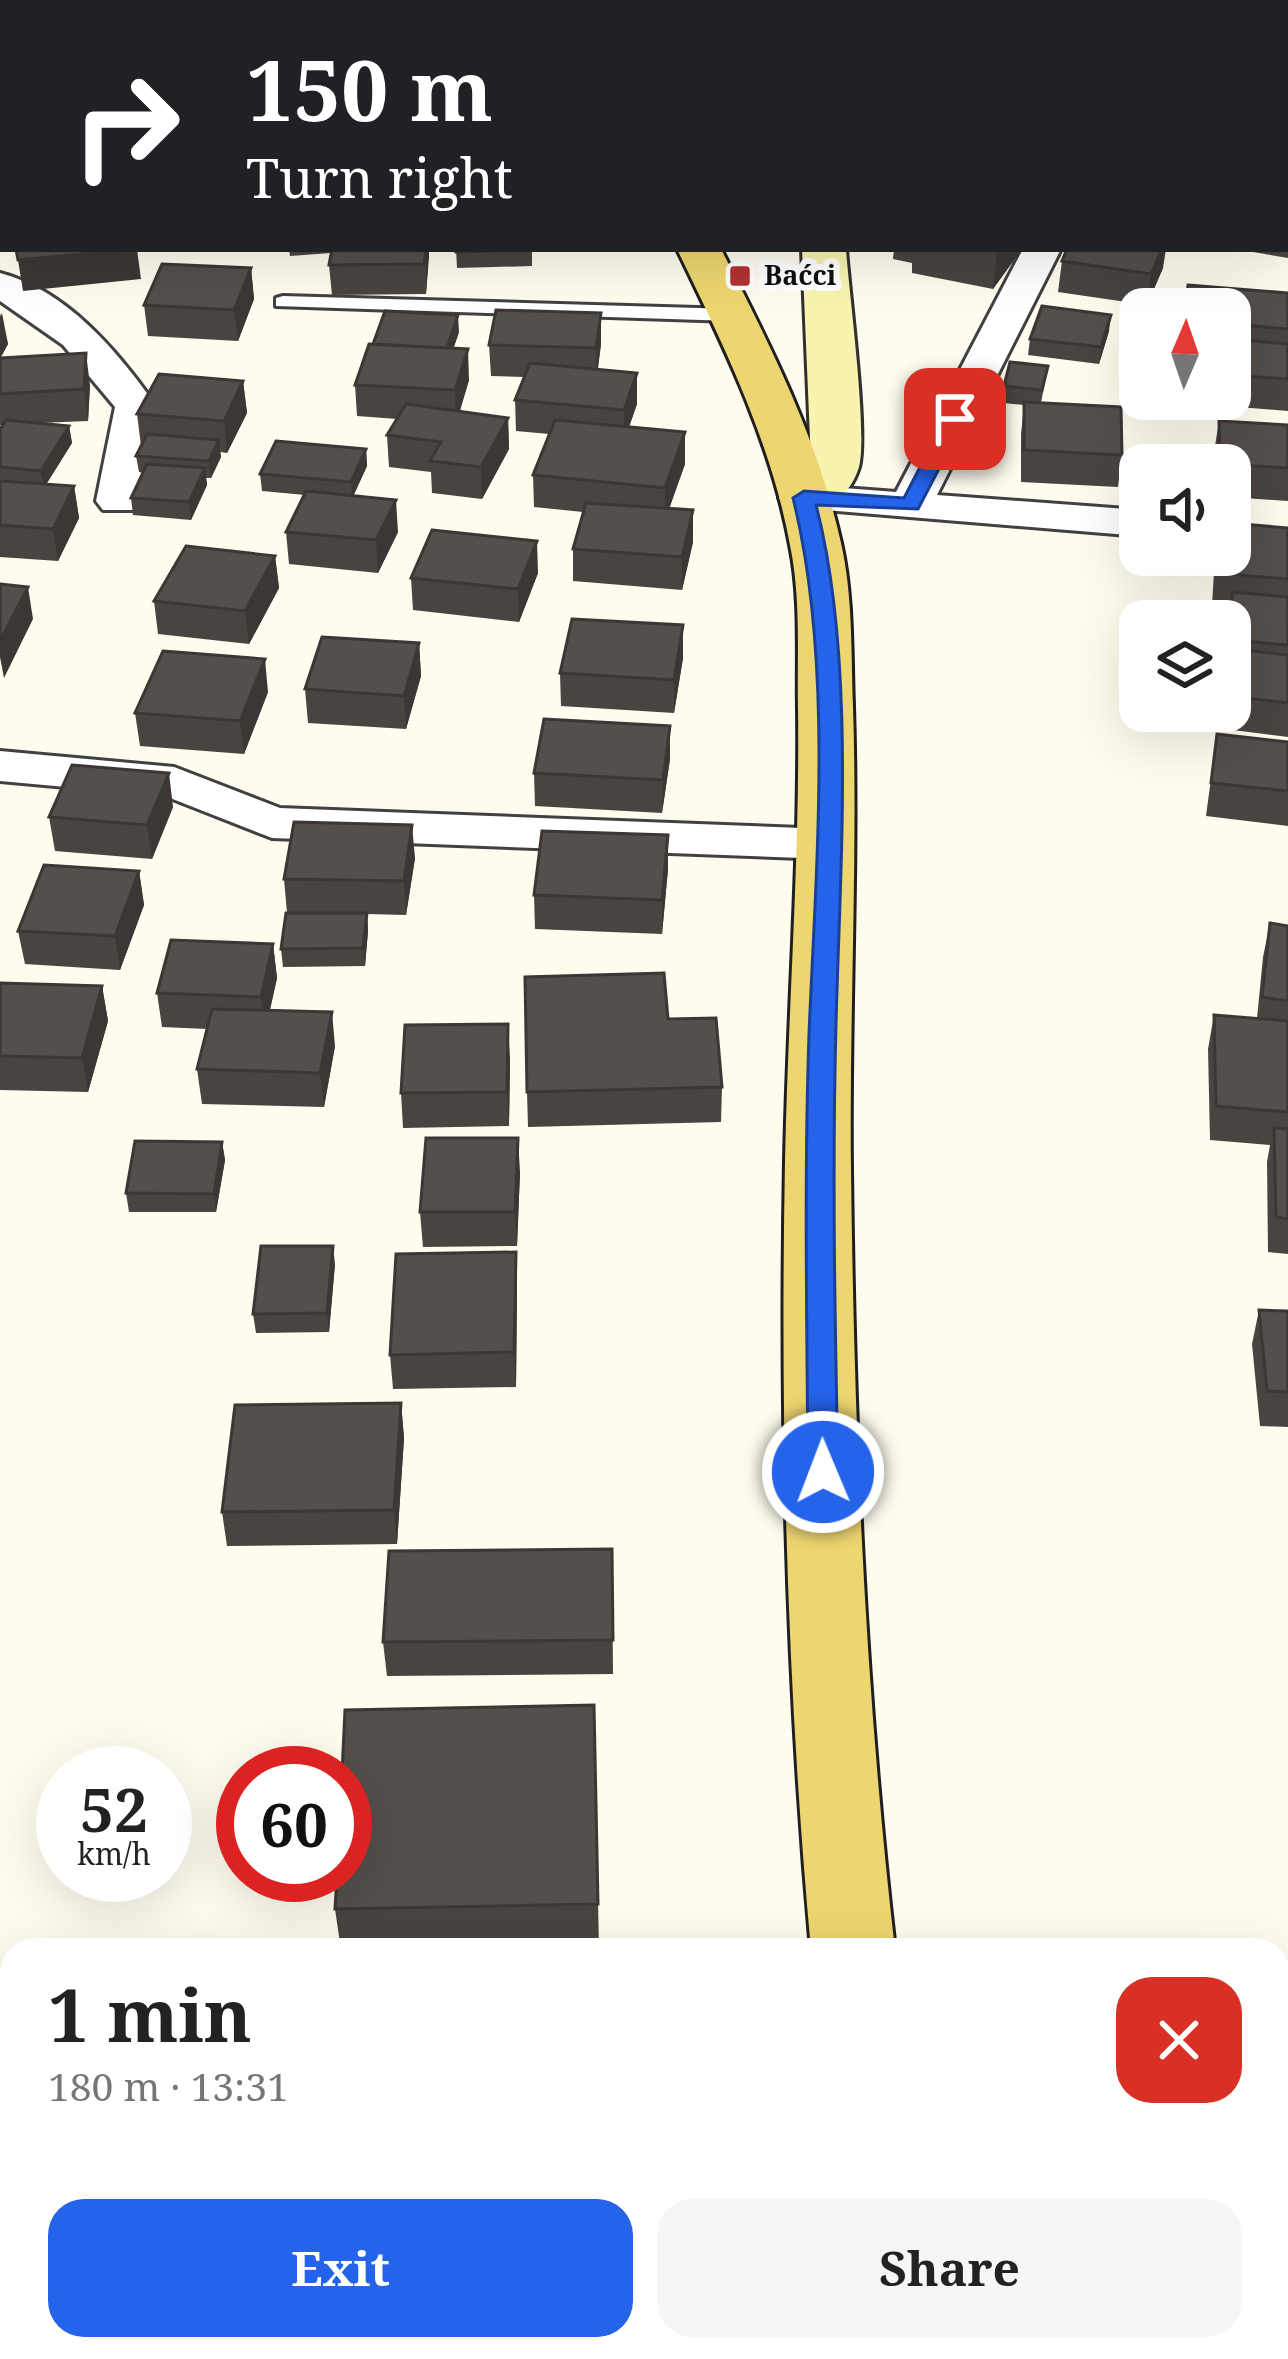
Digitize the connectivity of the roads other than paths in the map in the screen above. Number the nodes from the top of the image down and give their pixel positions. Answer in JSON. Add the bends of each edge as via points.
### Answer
{"nodes":[{"id":1,"x":700,"y":252,"type":"edge"},
{"id":2,"x":824,"y":252,"type":"edge"},
{"id":3,"x":1040,"y":252,"type":"edge"},
{"id":4,"x":0,"y":285,"type":"edge"},
{"id":5,"x":283,"y":302,"type":"dead end"},
{"id":6,"x":732,"y":315,"type":"junction"},
{"id":7,"x":804,"y":498,"type":"junction"},
{"id":8,"x":118,"y":501,"type":"dead end"},
{"id":9,"x":911,"y":505,"type":"junction"},
{"id":10,"x":1119,"y":521,"type":"edge"},
{"id":11,"x":0,"y":766,"type":"edge"},
{"id":12,"x":828,"y":844,"type":"junction"},
{"id":13,"x":853,"y":1938,"type":"edge"}],
"edges":[{"from":1,"to":6,"type":"main road"},
{"from":2,"to":7,"type":"main road","via":[[836,462],[827,484]]},
{"from":3,"to":9,"type":"street"},
{"from":4,"to":8,"type":"street","via":[[56,316],[105,358],[136,407]]},
{"from":5,"to":6,"type":"lane"},
{"from":6,"to":7,"type":"main road"},
{"from":7,"to":9,"type":"street"},
{"from":7,"to":12,"type":"main road","via":[[822,607]]},
{"from":9,"to":10,"type":"street"},
{"from":11,"to":12,"type":"street","via":[[174,782],[272,823]]},
{"from":12,"to":13,"type":"main road","via":[[818,1160],[824,1538]]}]}
